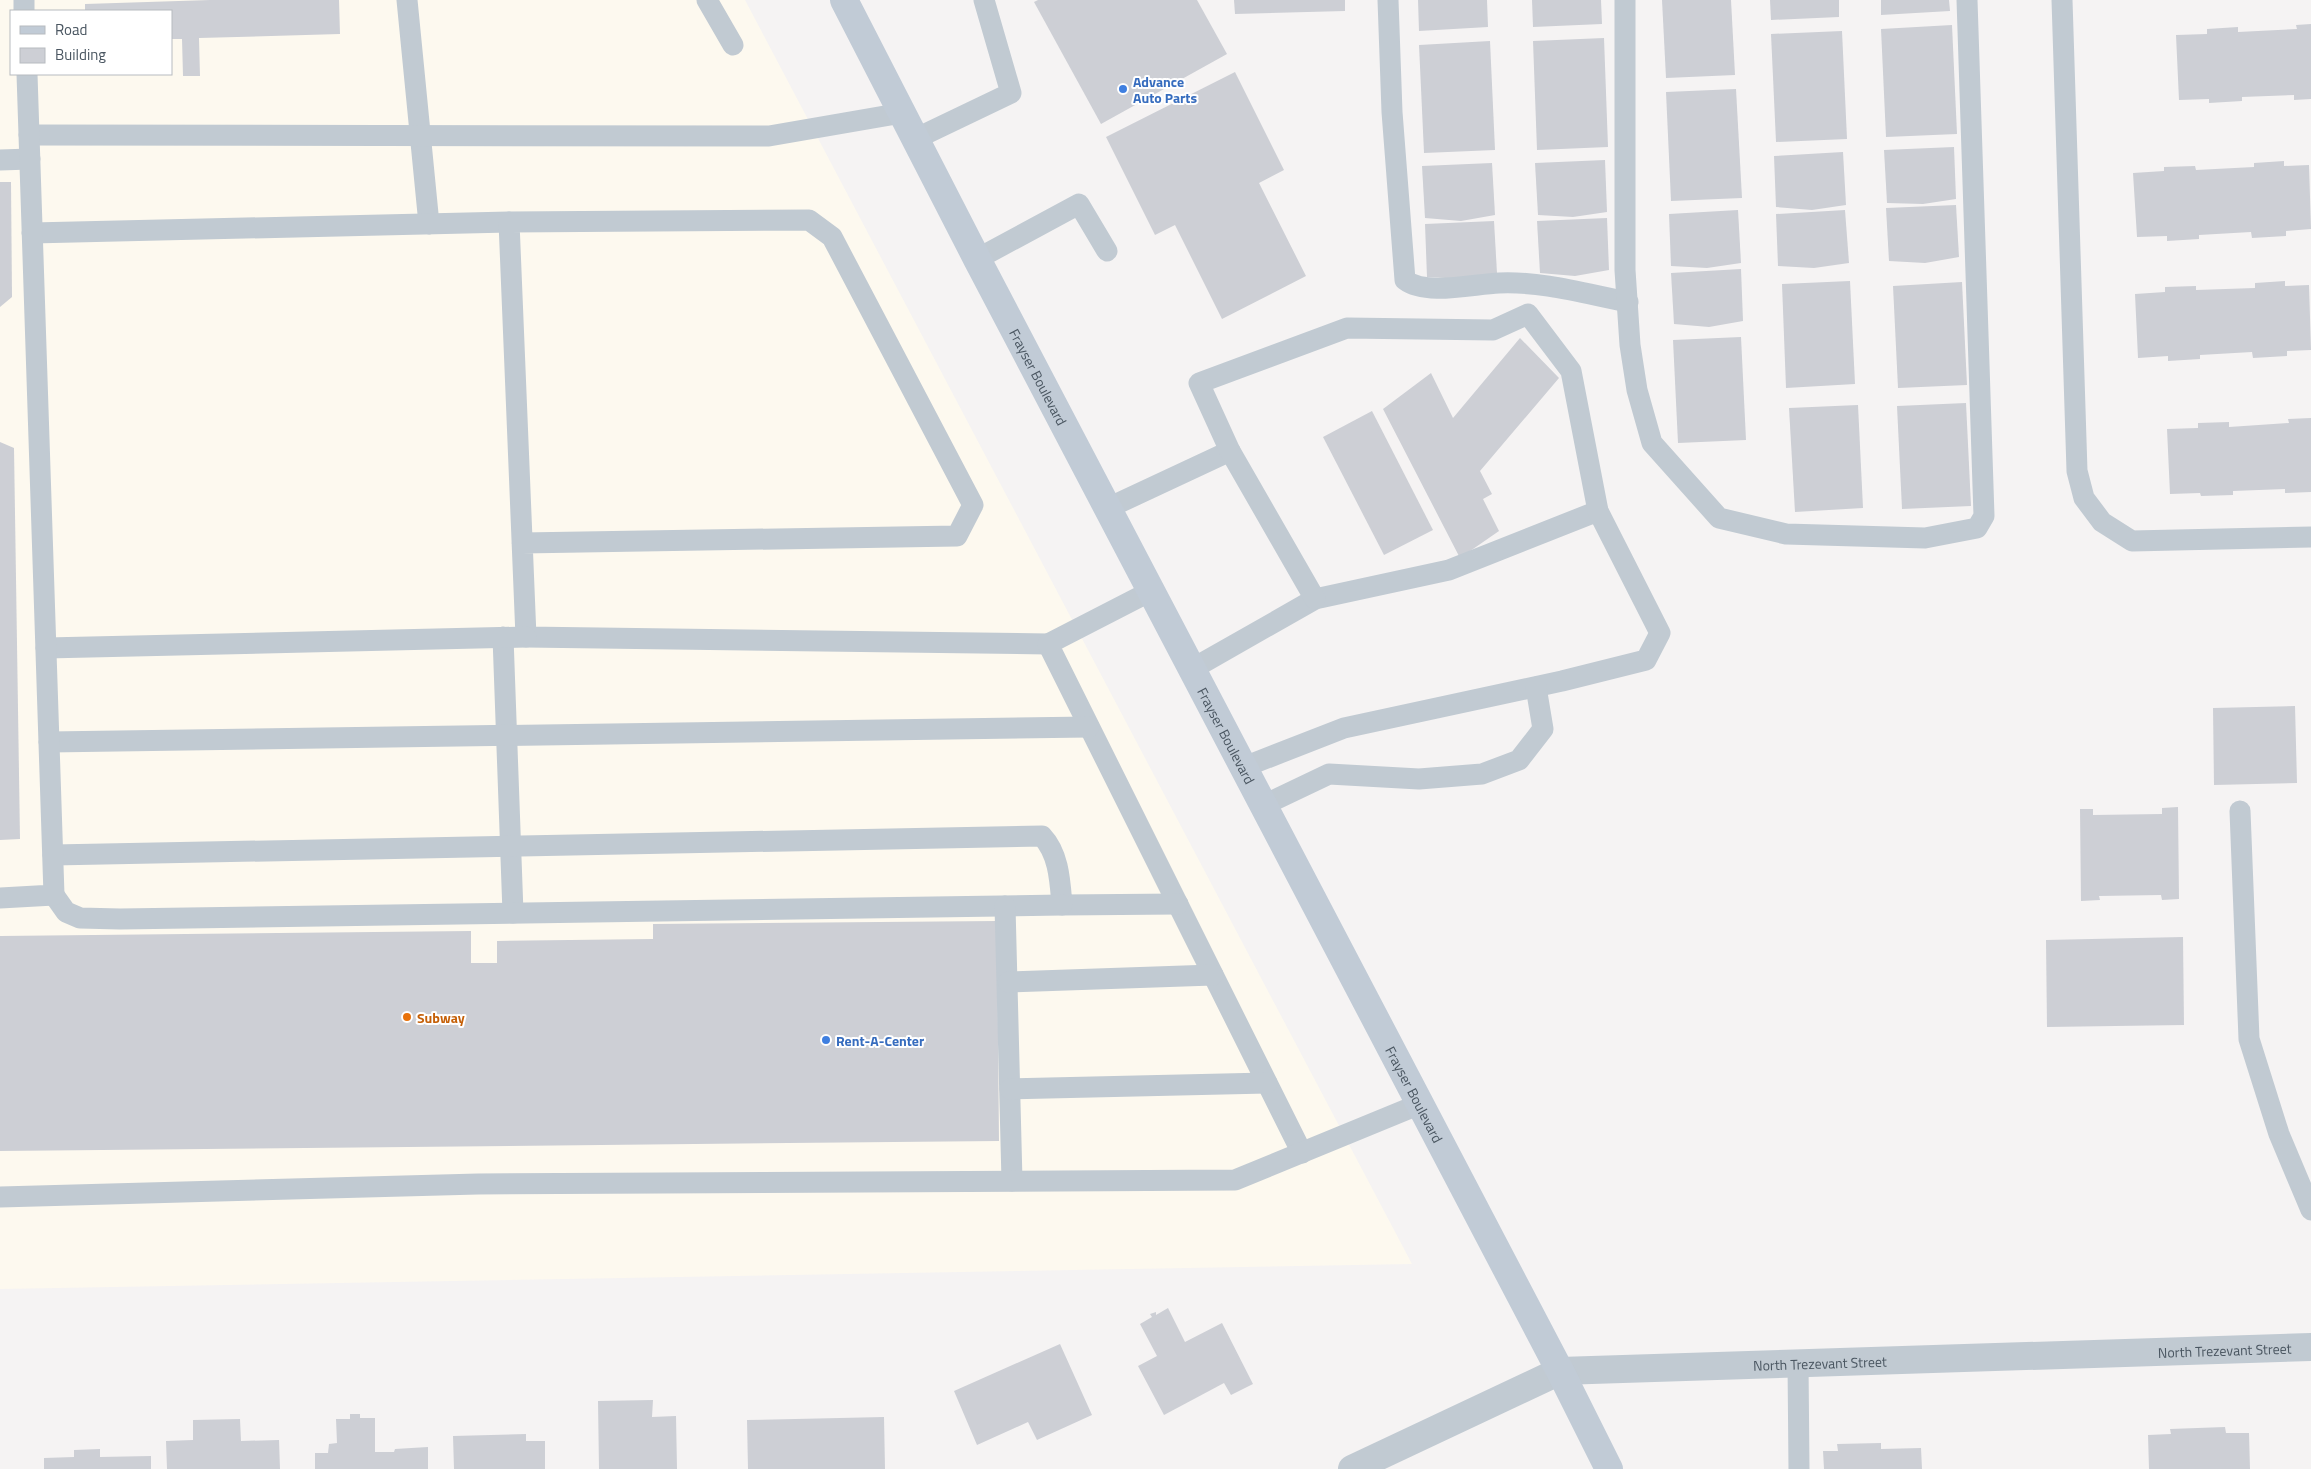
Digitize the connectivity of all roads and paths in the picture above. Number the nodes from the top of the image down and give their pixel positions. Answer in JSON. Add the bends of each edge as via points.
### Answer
{"nodes":[{"id":1,"x":406,"y":0,"type":"edge"},
{"id":2,"x":707,"y":0,"type":"edge"},
{"id":3,"x":844,"y":0,"type":"edge"},
{"id":4,"x":984,"y":0,"type":"edge"},
{"id":5,"x":1388,"y":0,"type":"edge"},
{"id":6,"x":1625,"y":0,"type":"edge"},
{"id":7,"x":1967,"y":0,"type":"edge"},
{"id":8,"x":2062,"y":0,"type":"edge"},
{"id":9,"x":733,"y":45,"type":"dead end"},
{"id":10,"x":27,"y":75,"type":"edge"},
{"id":11,"x":902,"y":113,"type":"junction"},
{"id":12,"x":29,"y":135,"type":"junction"},
{"id":13,"x":420,"y":135,"type":"junction"},
{"id":14,"x":914,"y":139,"type":"junction"},
{"id":15,"x":30,"y":159,"type":"junction"},
{"id":16,"x":0,"y":160,"type":"edge"},
{"id":17,"x":509,"y":222,"type":"junction"},
{"id":18,"x":429,"y":224,"type":"junction"},
{"id":19,"x":32,"y":233,"type":"junction"},
{"id":20,"x":1107,"y":251,"type":"dead end"},
{"id":21,"x":977,"y":259,"type":"junction"},
{"id":22,"x":1628,"y":302,"type":"junction"},
{"id":23,"x":1230,"y":451,"type":"junction"},
{"id":24,"x":1108,"y":508,"type":"junction"},
{"id":25,"x":1598,"y":511,"type":"junction"},
{"id":26,"x":2311,"y":537,"type":"edge"},
{"id":27,"x":522,"y":543,"type":"junction"},
{"id":28,"x":1151,"y":591,"type":"junction"},
{"id":29,"x":1315,"y":598,"type":"junction"},
{"id":30,"x":502,"y":637,"type":"junction"},
{"id":31,"x":526,"y":637,"type":"junction"},
{"id":32,"x":1048,"y":644,"type":"junction"},
{"id":33,"x":46,"y":648,"type":"junction"},
{"id":34,"x":1192,"y":669,"type":"junction"},
{"id":35,"x":1536,"y":687,"type":"junction"},
{"id":36,"x":1089,"y":727,"type":"junction"},
{"id":37,"x":507,"y":736,"type":"junction"},
{"id":38,"x":49,"y":742,"type":"junction"},
{"id":39,"x":1244,"y":767,"type":"junction"},
{"id":40,"x":1264,"y":805,"type":"junction"},
{"id":41,"x":2240,"y":811,"type":"dead end"},
{"id":42,"x":510,"y":847,"type":"junction"},
{"id":43,"x":53,"y":856,"type":"junction"},
{"id":44,"x":54,"y":895,"type":"junction"},
{"id":45,"x":0,"y":898,"type":"edge"},
{"id":46,"x":1178,"y":904,"type":"junction"},
{"id":47,"x":1062,"y":905,"type":"junction"},
{"id":48,"x":1005,"y":906,"type":"junction"},
{"id":49,"x":513,"y":913,"type":"junction"},
{"id":50,"x":1213,"y":975,"type":"junction"},
{"id":51,"x":1008,"y":982,"type":"junction"},
{"id":52,"x":1267,"y":1083,"type":"junction"},
{"id":53,"x":1010,"y":1089,"type":"junction"},
{"id":54,"x":1420,"y":1104,"type":"junction"},
{"id":55,"x":1302,"y":1153,"type":"junction"},
{"id":56,"x":1012,"y":1181,"type":"junction"},
{"id":57,"x":0,"y":1197,"type":"edge"},
{"id":58,"x":2311,"y":1210,"type":"edge"},
{"id":59,"x":2311,"y":1347,"type":"edge"},
{"id":60,"x":1798,"y":1364,"type":"junction"},
{"id":61,"x":1560,"y":1371,"type":"junction"},
{"id":62,"x":1352,"y":1469,"type":"edge"},
{"id":63,"x":1609,"y":1469,"type":"edge"},
{"id":64,"x":1799,"y":1469,"type":"edge"}],
"edges":[{"from":1,"to":13,"type":"lane"},
{"from":2,"to":9,"type":"lane"},
{"from":3,"to":11,"type":"main road","name":"Frayser Boulevard"},
{"from":4,"to":14,"type":"lane","via":[[1011,93]]},
{"from":5,"to":22,"type":"lane","via":[[1392,112],[1405,280],[1412,286],[1429,288],[1527,283]]},
{"from":6,"to":22,"type":"lane","via":[[1625,270]]},
{"from":7,"to":22,"type":"lane","via":[[1984,516],[1977,528],[1925,538],[1786,534],[1720,518],[1652,442],[1637,390]]},
{"from":8,"to":26,"type":"lane","via":[[2077,471],[2084,498],[2102,522],[2132,541]]},
{"from":10,"to":12,"type":"lane"},
{"from":11,"to":13,"type":"lane","via":[[769,136]]},
{"from":11,"to":14,"type":"main road","name":"Frayser Boulevard"},
{"from":12,"to":13,"type":"lane"},
{"from":12,"to":15,"type":"lane"},
{"from":13,"to":18,"type":"lane"},
{"from":14,"to":21,"type":"main road","name":"Frayser Boulevard"},
{"from":15,"to":16,"type":"lane"},
{"from":15,"to":19,"type":"lane"},
{"from":17,"to":18,"type":"lane"},
{"from":17,"to":27,"type":"lane"},
{"from":17,"to":27,"type":"lane","via":[[809,220],[832,237],[973,504],[956,536]]},
{"from":18,"to":19,"type":"lane"},
{"from":19,"to":33,"type":"lane"},
{"from":20,"to":21,"type":"lane","via":[[1079,204]]},
{"from":21,"to":24,"type":"main road","name":"Frayser Boulevard"},
{"from":23,"to":24,"type":"lane"},
{"from":23,"to":25,"type":"lane","via":[[1199,383],[1347,328],[1493,330],[1528,314],[1571,371]]},
{"from":23,"to":29,"type":"lane"},
{"from":24,"to":28,"type":"main road","name":"Frayser Boulevard"},
{"from":25,"to":29,"type":"lane","via":[[1449,570]]},
{"from":25,"to":35,"type":"lane","via":[[1660,633],[1646,660]]},
{"from":27,"to":31,"type":"lane"},
{"from":28,"to":32,"type":"lane"},
{"from":28,"to":34,"type":"main road","name":"Frayser Boulevard"},
{"from":29,"to":34,"type":"lane"},
{"from":30,"to":31,"type":"lane"},
{"from":30,"to":33,"type":"lane"},
{"from":30,"to":37,"type":"lane"},
{"from":31,"to":32,"type":"lane"},
{"from":32,"to":36,"type":"lane"},
{"from":33,"to":38,"type":"lane"},
{"from":34,"to":39,"type":"main road","name":"Frayser Boulevard"},
{"from":35,"to":39,"type":"lane","via":[[1344,728]]},
{"from":35,"to":40,"type":"lane","via":[[1544,730],[1519,760],[1482,774],[1419,780],[1329,774]]},
{"from":36,"to":37,"type":"lane"},
{"from":36,"to":46,"type":"lane"},
{"from":37,"to":38,"type":"lane"},
{"from":37,"to":42,"type":"lane"},
{"from":38,"to":43,"type":"lane"},
{"from":39,"to":40,"type":"main road","name":"Frayser Boulevard"},
{"from":40,"to":54,"type":"main road","name":"Frayser Boulevard"},
{"from":41,"to":58,"type":"lane","via":[[2249,1039],[2279,1134]]},
{"from":42,"to":43,"type":"lane"},
{"from":42,"to":47,"type":"lane","via":[[1042,836],[1050,844],[1059,873]]},
{"from":42,"to":49,"type":"lane"},
{"from":43,"to":44,"type":"lane"},
{"from":44,"to":45,"type":"lane"},
{"from":44,"to":49,"type":"lane","via":[[66,912],[80,918]]},
{"from":46,"to":47,"type":"lane"},
{"from":46,"to":50,"type":"lane"},
{"from":47,"to":48,"type":"lane"},
{"from":48,"to":49,"type":"lane"},
{"from":48,"to":51,"type":"lane"},
{"from":50,"to":51,"type":"lane"},
{"from":50,"to":52,"type":"lane"},
{"from":51,"to":53,"type":"lane"},
{"from":52,"to":53,"type":"lane"},
{"from":52,"to":55,"type":"lane"},
{"from":53,"to":56,"type":"lane"},
{"from":54,"to":55,"type":"lane"},
{"from":54,"to":61,"type":"main road","name":"Frayser Boulevard"},
{"from":55,"to":56,"type":"lane","via":[[1235,1180]]},
{"from":56,"to":57,"type":"lane","via":[[478,1184]]},
{"from":59,"to":60,"type":"street","name":"North Trezevant Street"},
{"from":60,"to":61,"type":"street","name":"North Trezevant Street"},
{"from":60,"to":64,"type":"lane"},
{"from":61,"to":62,"type":"street","name":"North Trezevant Street"},
{"from":61,"to":63,"type":"main road","name":"Frayser Boulevard"}]}
